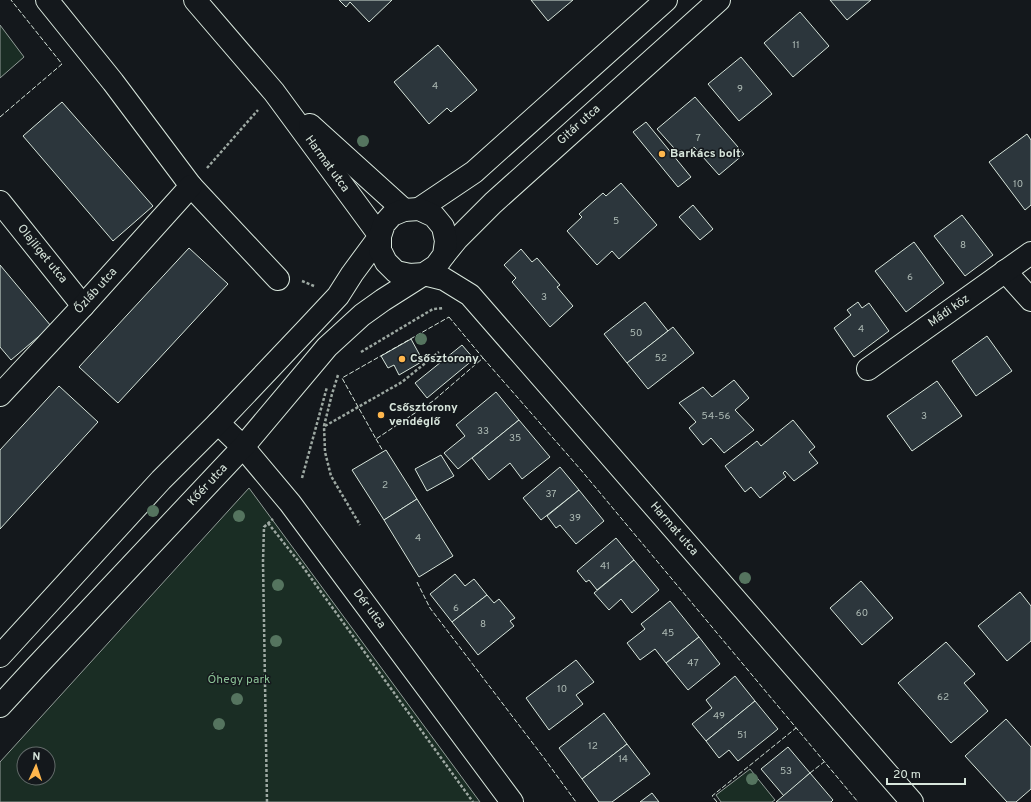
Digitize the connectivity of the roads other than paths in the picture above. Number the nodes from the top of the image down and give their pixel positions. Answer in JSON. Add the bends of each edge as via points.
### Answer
{"nodes":[{"id":1,"x":47,"y":0,"type":"edge"},
{"id":2,"x":195,"y":0,"type":"edge"},
{"id":3,"x":666,"y":0,"type":"edge"},
{"id":4,"x":719,"y":0,"type":"edge"},
{"id":5,"x":274,"y":92,"type":"junction"},
{"id":6,"x":191,"y":186,"type":"junction"},
{"id":7,"x":0,"y":202,"type":"edge"},
{"id":8,"x":412,"y":210,"type":"junction"},
{"id":9,"x":380,"y":236,"type":"junction"},
{"id":10,"x":1031,"y":253,"type":"edge"},
{"id":11,"x":444,"y":254,"type":"junction"},
{"id":12,"x":1005,"y":271,"type":"junction"},
{"id":13,"x":424,"y":274,"type":"junction"},
{"id":14,"x":278,"y":279,"type":"dead end"},
{"id":15,"x":1031,"y":300,"type":"edge"},
{"id":16,"x":83,"y":306,"type":"junction"},
{"id":17,"x":868,"y":369,"type":"dead end"},
{"id":18,"x":0,"y":395,"type":"edge"},
{"id":19,"x":218,"y":423,"type":"junction"},
{"id":20,"x":243,"y":447,"type":"junction"},
{"id":21,"x":0,"y":656,"type":"edge"},
{"id":22,"x":0,"y":706,"type":"edge"},
{"id":23,"x":512,"y":802,"type":"edge"},
{"id":24,"x":912,"y":802,"type":"edge"}],
"edges":[{"from":1,"to":6,"type":"street"},
{"from":2,"to":5,"type":"street","name":"Harmat utca"},
{"from":3,"to":8,"type":"street","via":[[474,172]]},
{"from":4,"to":11,"type":"street","name":"Gitár utca","via":[[493,203]]},
{"from":5,"to":8,"type":"street","name":"Harmat utca"},
{"from":5,"to":9,"type":"street","name":"Harmat utca"},
{"from":6,"to":14,"type":"street"},
{"from":6,"to":16,"type":"street","name":"Őzláb utca"},
{"from":7,"to":16,"type":"street","name":"Olajliget utca"},
{"from":8,"to":9,"type":"street","via":[[392,215],[384,224]]},
{"from":8,"to":11,"type":"street","name":"Harmat utca","via":[[434,216],[443,227],[446,241]]},
{"from":9,"to":13,"type":"street","name":"Harmat utca","via":[[380,250],[386,262],[396,272]]},
{"from":9,"to":19,"type":"street","via":[[338,296]]},
{"from":10,"to":12,"type":"street","name":"Mádi köz"},
{"from":11,"to":13,"type":"street","via":[[436,266]]},
{"from":12,"to":15,"type":"street"},
{"from":12,"to":17,"type":"street","name":"Mádi köz"},
{"from":13,"to":20,"type":"street","name":"Kőér utca","via":[[362,315],[327,347]]},
{"from":13,"to":24,"type":"street","name":"Harmat utca","via":[[444,279],[470,295]]},
{"from":16,"to":18,"type":"street","name":"Őzláb utca"},
{"from":19,"to":20,"type":"street","name":"Dér utca"},
{"from":19,"to":21,"type":"street","via":[[161,480]]},
{"from":20,"to":22,"type":"street","name":"Kőér utca"},
{"from":20,"to":23,"type":"street","name":"Dér utca","via":[[290,503]]}]}
